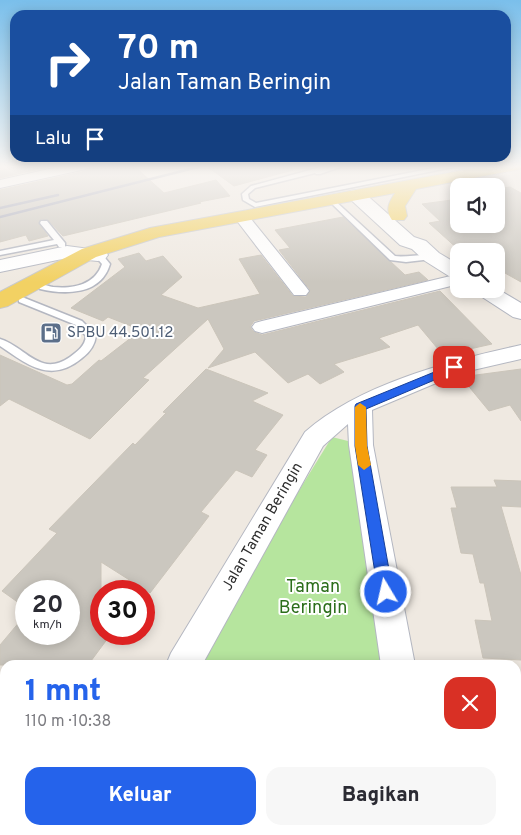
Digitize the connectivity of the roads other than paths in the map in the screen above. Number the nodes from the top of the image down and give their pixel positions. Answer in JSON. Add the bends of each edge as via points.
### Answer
{"nodes":[{"id":1,"x":306,"y":204,"type":"edge"},
{"id":2,"x":335,"y":204,"type":"edge"},
{"id":3,"x":373,"y":204,"type":"edge"},
{"id":4,"x":379,"y":204,"type":"edge"},
{"id":5,"x":397,"y":204,"type":"edge"},
{"id":6,"x":398,"y":216,"type":"junction"},
{"id":7,"x":242,"y":217,"type":"junction"},
{"id":8,"x":44,"y":223,"type":"dead end"},
{"id":9,"x":63,"y":246,"type":"junction"},
{"id":10,"x":425,"y":251,"type":"junction"},
{"id":11,"x":98,"y":252,"type":"junction"},
{"id":12,"x":0,"y":253,"type":"edge"},
{"id":13,"x":0,"y":266,"type":"edge"},
{"id":14,"x":450,"y":268,"type":"edge"},
{"id":15,"x":450,"y":281,"type":"edge"},
{"id":16,"x":300,"y":291,"type":"dead end"},
{"id":17,"x":498,"y":298,"type":"edge"},
{"id":18,"x":22,"y":300,"type":"junction"},
{"id":19,"x":0,"y":301,"type":"edge"},
{"id":20,"x":521,"y":312,"type":"edge"},
{"id":21,"x":0,"y":314,"type":"edge"},
{"id":22,"x":262,"y":327,"type":"dead end"},
{"id":23,"x":0,"y":342,"type":"edge"},
{"id":24,"x":521,"y":352,"type":"edge"},
{"id":25,"x":360,"y":406,"type":"junction"},
{"id":26,"x":186,"y":660,"type":"edge"},
{"id":27,"x":397,"y":660,"type":"edge"}],
"edges":[{"from":1,"to":7,"type":"main road"},
{"from":2,"to":10,"type":"lane","via":[[393,258],[406,260]]},
{"from":3,"to":10,"type":"main road","via":[[407,241]]},
{"from":4,"to":6,"type":"main road"},
{"from":5,"to":6,"type":"main road"},
{"from":6,"to":10,"type":"main road","via":[[420,237]]},
{"from":7,"to":11,"type":"main road","via":[[156,232]]},
{"from":7,"to":16,"type":"street"},
{"from":8,"to":9,"type":"lane"},
{"from":9,"to":11,"type":"main road"},
{"from":9,"to":12,"type":"lane"},
{"from":9,"to":13,"type":"main road"},
{"from":10,"to":14,"type":"main road"},
{"from":11,"to":18,"type":"main road"},
{"from":11,"to":19,"type":"main road"},
{"from":15,"to":22,"type":"street"},
{"from":17,"to":20,"type":"main road"},
{"from":18,"to":21,"type":"main road"},
{"from":18,"to":23,"type":"lane","via":[[79,323],[91,335],[89,346],[67,366],[58,368],[39,366]]},
{"from":24,"to":25,"type":"street","name":"Jalan Taman Beringin","via":[[454,367]]},
{"from":25,"to":26,"type":"street","name":"Jalan Taman Beringin","via":[[330,424],[314,439]]},
{"from":25,"to":27,"type":"street","via":[[361,446]]}]}
